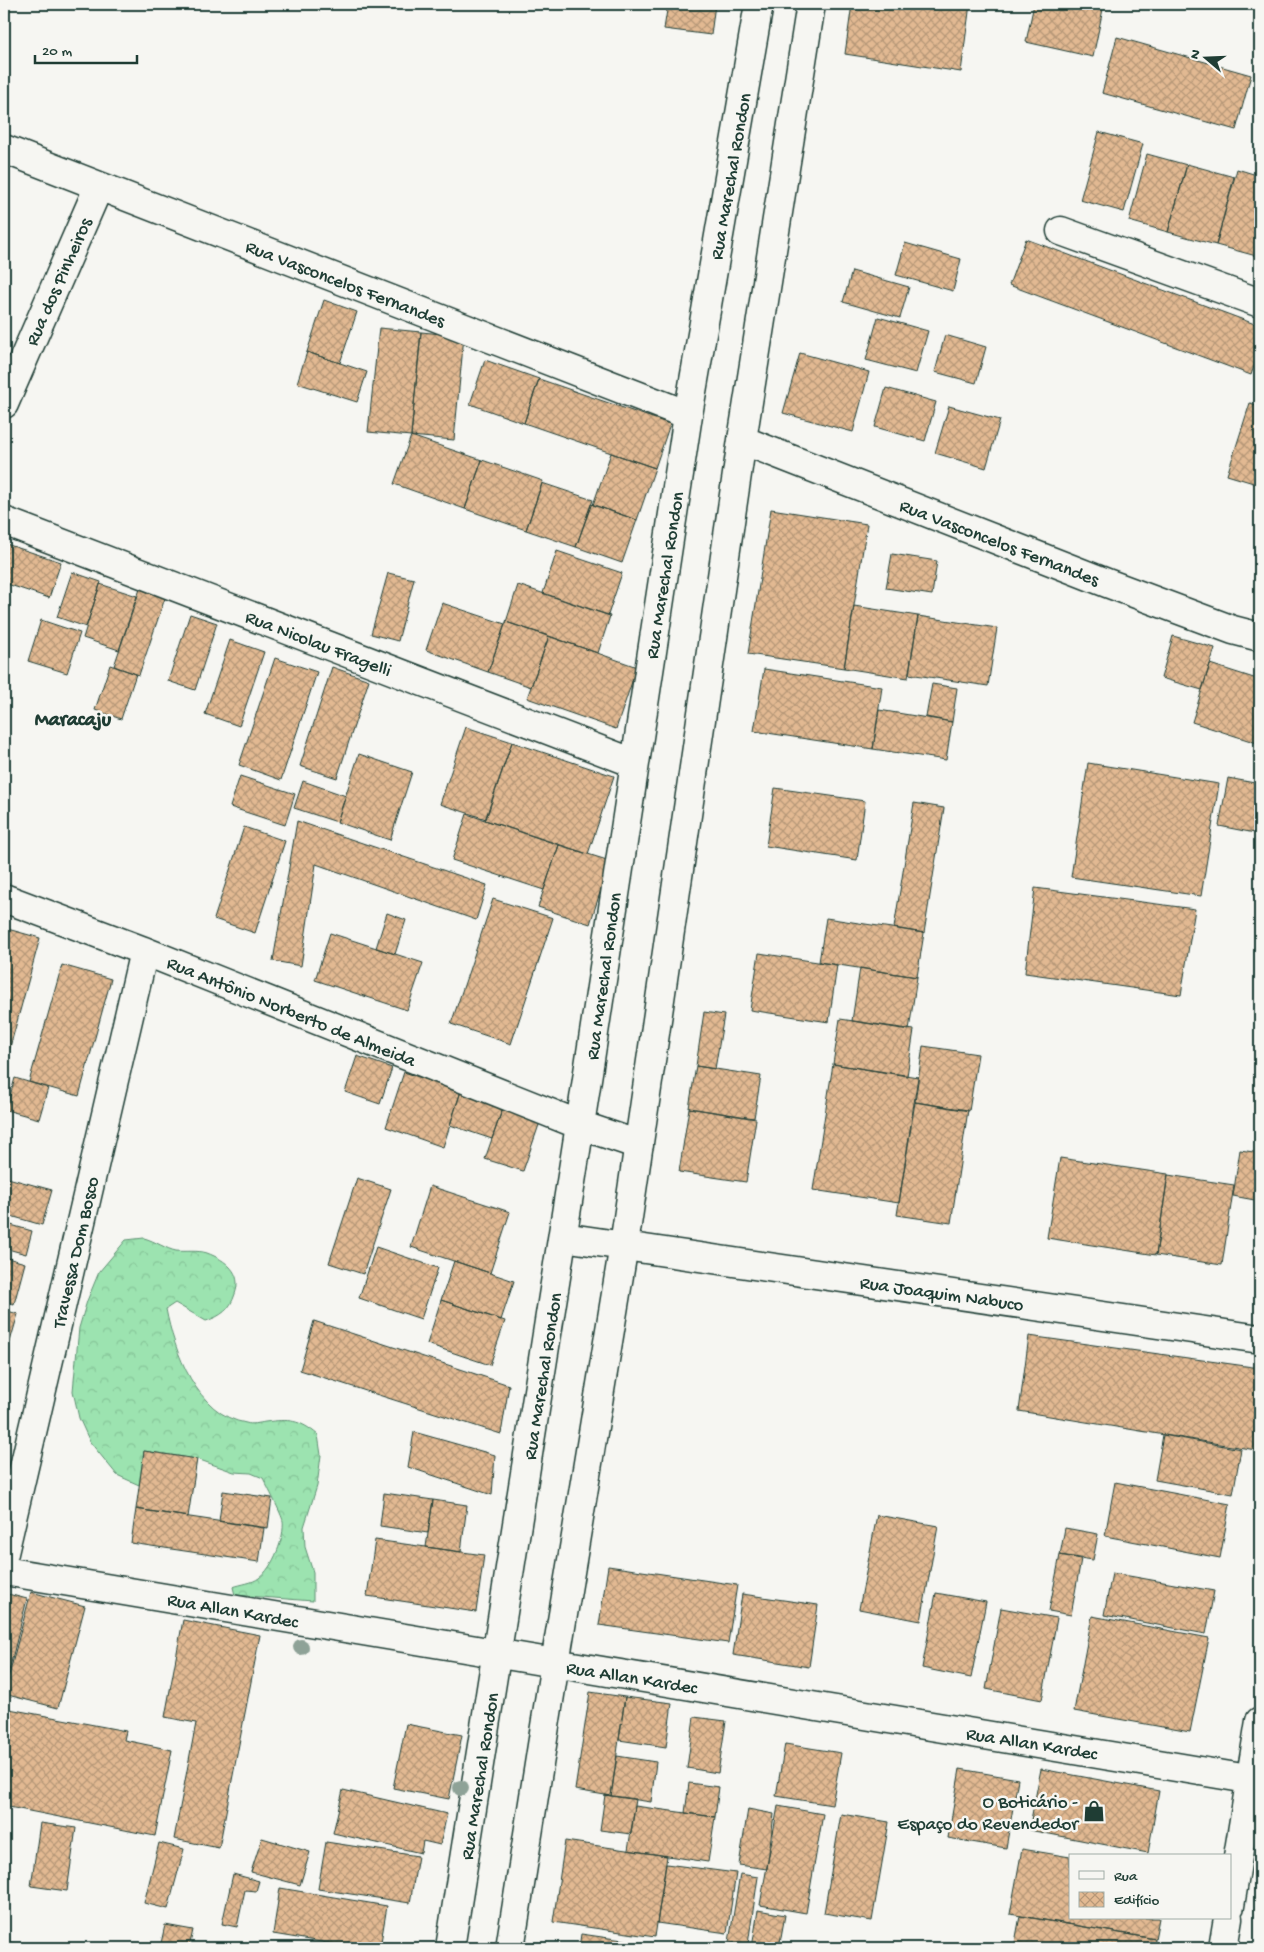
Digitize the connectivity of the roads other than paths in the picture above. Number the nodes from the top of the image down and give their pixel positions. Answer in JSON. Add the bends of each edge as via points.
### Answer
{"nodes":[{"id":1,"x":759,"y":4,"type":"edge"},
{"id":2,"x":812,"y":4,"type":"edge"},
{"id":3,"x":4,"y":149,"type":"edge"},
{"id":4,"x":99,"y":186,"type":"junction"},
{"id":5,"x":1061,"y":230,"type":"dead end"},
{"id":6,"x":1260,"y":302,"type":"edge"},
{"id":7,"x":4,"y":404,"type":"edge"},
{"id":8,"x":688,"y":415,"type":"junction"},
{"id":9,"x":742,"y":440,"type":"junction"},
{"id":10,"x":4,"y":522,"type":"edge"},
{"id":11,"x":1260,"y":637,"type":"edge"},
{"id":12,"x":634,"y":763,"type":"junction"},
{"id":13,"x":4,"y":898,"type":"edge"},
{"id":14,"x":144,"y":951,"type":"junction"},
{"id":15,"x":580,"y":1125,"type":"junction"},
{"id":16,"x":639,"y":1145,"type":"junction"},
{"id":17,"x":563,"y":1237,"type":"junction"},
{"id":18,"x":624,"y":1245,"type":"junction"},
{"id":19,"x":1260,"y":1339,"type":"edge"},
{"id":20,"x":4,"y":1553,"type":"edge"},
{"id":21,"x":4,"y":1571,"type":"edge"},
{"id":22,"x":497,"y":1654,"type":"junction"},
{"id":23,"x":555,"y":1663,"type":"junction"},
{"id":24,"x":1260,"y":1721,"type":"edge"},
{"id":25,"x":1256,"y":1780,"type":"edge"},
{"id":26,"x":1232,"y":1896,"type":"edge"},
{"id":27,"x":1228,"y":1920,"type":"edge"},
{"id":28,"x":450,"y":1948,"type":"edge"},
{"id":29,"x":510,"y":1948,"type":"edge"},
{"id":30,"x":1223,"y":1948,"type":"edge"}],
"edges":[{"from":1,"to":8,"type":"street","name":"Rua Marechal Rondon"},
{"from":2,"to":9,"type":"street"},
{"from":3,"to":4,"type":"street","name":"Rua Vasconcelos Fernandes"},
{"from":4,"to":7,"type":"street","name":"Rua dos Pinheiros"},
{"from":4,"to":8,"type":"street","name":"Rua Vasconcelos Fernandes"},
{"from":5,"to":6,"type":"street"},
{"from":8,"to":12,"type":"street","name":"Rua Marechal Rondon"},
{"from":9,"to":11,"type":"street","name":"Rua Vasconcelos Fernandes","via":[[1107,583]]},
{"from":9,"to":16,"type":"street"},
{"from":10,"to":12,"type":"street","name":"Rua Nicolau Fragelli"},
{"from":12,"to":15,"type":"street","name":"Rua Marechal Rondon"},
{"from":13,"to":14,"type":"street","name":"Rua Antônio Norberto de Almeida"},
{"from":14,"to":15,"type":"street","name":"Rua Antônio Norberto de Almeida"},
{"from":14,"to":20,"type":"street","name":"Travessa Dom Bosco"},
{"from":15,"to":16,"type":"street","name":"Rua Antônio Norberto de Almeida"},
{"from":15,"to":17,"type":"street","name":"Rua Marechal Rondon"},
{"from":16,"to":18,"type":"street"},
{"from":17,"to":18,"type":"street","name":"Rua Joaquim Nabuco"},
{"from":17,"to":22,"type":"street","name":"Rua Marechal Rondon"},
{"from":18,"to":19,"type":"street","name":"Rua Joaquim Nabuco"},
{"from":18,"to":23,"type":"street"},
{"from":21,"to":22,"type":"street","name":"Rua Allan Kardec"},
{"from":22,"to":23,"type":"street","name":"Rua Allan Kardec"},
{"from":22,"to":28,"type":"street","name":"Rua Marechal Rondon"},
{"from":23,"to":25,"type":"street","name":"Rua Allan Kardec"},
{"from":23,"to":29,"type":"street"},
{"from":24,"to":25,"type":"street"},
{"from":25,"to":26,"type":"street"},
{"from":27,"to":30,"type":"street"}]}
